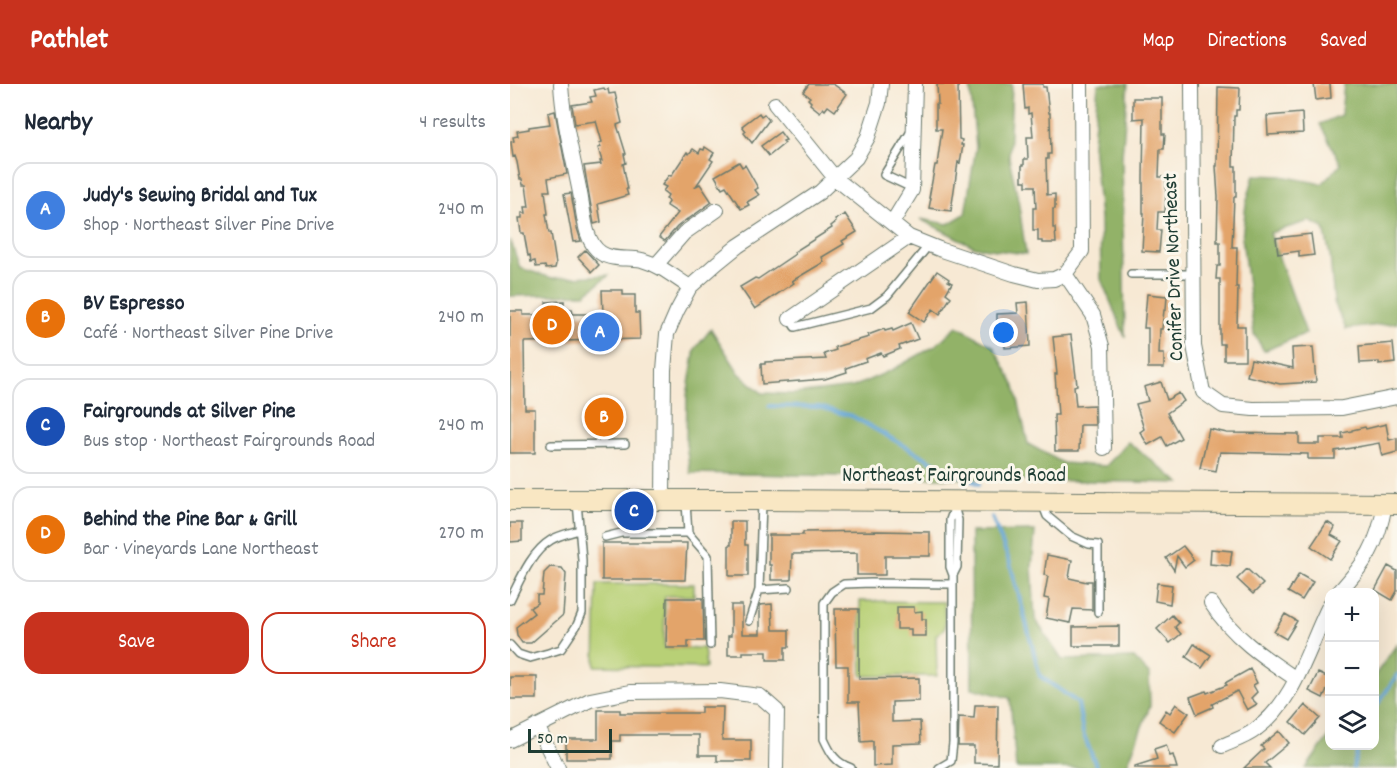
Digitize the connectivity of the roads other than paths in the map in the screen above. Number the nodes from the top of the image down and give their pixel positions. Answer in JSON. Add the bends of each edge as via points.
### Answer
{"nodes":[{"id":1,"x":561,"y":84,"type":"edge"},
{"id":2,"x":881,"y":84,"type":"edge"},
{"id":3,"x":915,"y":84,"type":"edge"},
{"id":4,"x":1080,"y":84,"type":"edge"},
{"id":5,"x":1192,"y":84,"type":"edge"},
{"id":6,"x":775,"y":104,"type":"dead end"},
{"id":7,"x":913,"y":128,"type":"junction"},
{"id":8,"x":836,"y":178,"type":"junction"},
{"id":9,"x":912,"y":188,"type":"junction"},
{"id":10,"x":717,"y":210,"type":"dead end"},
{"id":11,"x":892,"y":223,"type":"junction"},
{"id":12,"x":909,"y":237,"type":"junction"},
{"id":13,"x":929,"y":245,"type":"junction"},
{"id":14,"x":656,"y":265,"type":"junction"},
{"id":15,"x":1131,"y":273,"type":"dead end"},
{"id":16,"x":1065,"y":274,"type":"junction"},
{"id":17,"x":1194,"y":274,"type":"junction"},
{"id":18,"x":690,"y":287,"type":"junction"},
{"id":19,"x":790,"y":319,"type":"joint"},
{"id":20,"x":1397,"y":397,"type":"edge"},
{"id":21,"x":625,"y":444,"type":"dead end"},
{"id":22,"x":551,"y":445,"type":"dead end"},
{"id":23,"x":1104,"y":448,"type":"dead end"},
{"id":24,"x":510,"y":500,"type":"edge"},
{"id":25,"x":577,"y":500,"type":"junction"},
{"id":26,"x":663,"y":500,"type":"junction"},
{"id":27,"x":686,"y":500,"type":"junction"},
{"id":28,"x":762,"y":500,"type":"junction"},
{"id":29,"x":1041,"y":502,"type":"junction"},
{"id":30,"x":1391,"y":504,"type":"edge"},
{"id":31,"x":956,"y":506,"type":"junction"},
{"id":32,"x":579,"y":530,"type":"junction"},
{"id":33,"x":688,"y":532,"type":"junction"},
{"id":34,"x":605,"y":537,"type":"dead end"},
{"id":35,"x":953,"y":584,"type":"junction"},
{"id":36,"x":789,"y":588,"type":"dead end"},
{"id":37,"x":1342,"y":588,"type":"edge"},
{"id":38,"x":759,"y":590,"type":"junction"},
{"id":39,"x":510,"y":600,"type":"edge"},
{"id":40,"x":1210,"y":603,"type":"dead end"},
{"id":41,"x":1098,"y":612,"type":"dead end"},
{"id":42,"x":1325,"y":613,"type":"edge"},
{"id":43,"x":750,"y":621,"type":"dead end"},
{"id":44,"x":510,"y":645,"type":"edge"},
{"id":45,"x":710,"y":645,"type":"dead end"},
{"id":46,"x":1296,"y":679,"type":"junction"},
{"id":47,"x":537,"y":726,"type":"junction"},
{"id":48,"x":510,"y":740,"type":"edge"},
{"id":49,"x":1222,"y":746,"type":"dead end"},
{"id":50,"x":558,"y":768,"type":"edge"},
{"id":51,"x":776,"y":768,"type":"edge"},
{"id":52,"x":851,"y":768,"type":"edge"},
{"id":53,"x":939,"y":768,"type":"edge"}],
"edges":[{"from":1,"to":14,"type":"street","via":[[562,108],[585,222],[595,248],[603,255]]},
{"from":2,"to":8,"type":"street","via":[[868,137],[856,158]]},
{"from":3,"to":7,"type":"street"},
{"from":4,"to":16,"type":"street","via":[[1082,251]]},
{"from":5,"to":17,"type":"street","name":"Conifer Drive Northeast"},
{"from":6,"to":8,"type":"street"},
{"from":7,"to":9,"type":"street"},
{"from":7,"to":9,"type":"lane","via":[[884,175]]},
{"from":8,"to":11,"type":"street"},
{"from":8,"to":18,"type":"street","via":[[738,246]]},
{"from":9,"to":11,"type":"street"},
{"from":10,"to":14,"type":"street","via":[[684,233]]},
{"from":11,"to":12,"type":"street"},
{"from":12,"to":13,"type":"street"},
{"from":12,"to":19,"type":"street"},
{"from":13,"to":16,"type":"street","via":[[1038,280]]},
{"from":13,"to":19,"type":"lane","via":[[887,296],[871,308],[795,327]]},
{"from":14,"to":18,"type":"street"},
{"from":15,"to":17,"type":"lane"},
{"from":16,"to":23,"type":"street","via":[[1093,315],[1102,346]]},
{"from":17,"to":20,"type":"street","name":"Conifer Drive Northeast","via":[[1194,346],[1203,392],[1223,406],[1342,408]]},
{"from":18,"to":26,"type":"street","via":[[667,334]]},
{"from":21,"to":22,"type":"lane"},
{"from":24,"to":25,"type":"main road","name":"Northeast Fairgrounds Road"},
{"from":25,"to":26,"type":"main road","name":"Northeast Fairgrounds Road"},
{"from":25,"to":32,"type":"lane"},
{"from":26,"to":27,"type":"main road","name":"Northeast Fairgrounds Road"},
{"from":27,"to":28,"type":"main road","name":"Northeast Fairgrounds Road"},
{"from":27,"to":33,"type":"lane"},
{"from":28,"to":31,"type":"main road","name":"Northeast Fairgrounds Road"},
{"from":28,"to":38,"type":"lane"},
{"from":29,"to":30,"type":"main road","name":"Northeast Fairgrounds Road"},
{"from":29,"to":31,"type":"main road","name":"Northeast Fairgrounds Road"},
{"from":29,"to":41,"type":"lane","via":[[1047,516],[1071,536],[1098,545]]},
{"from":30,"to":37,"type":"street","via":[[1373,547]]},
{"from":31,"to":35,"type":"lane","via":[[951,520]]},
{"from":32,"to":39,"type":"lane","via":[[551,540],[537,552]]},
{"from":32,"to":44,"type":"lane","via":[[582,613],[578,625],[561,649],[539,656],[518,654]]},
{"from":33,"to":34,"type":"lane","via":[[621,532]]},
{"from":33,"to":45,"type":"lane","via":[[708,556]]},
{"from":35,"to":52,"type":"lane","via":[[844,584],[824,603],[824,739],[840,764]]},
{"from":35,"to":53,"type":"lane","via":[[953,744],[951,761]]},
{"from":36,"to":38,"type":"lane"},
{"from":38,"to":43,"type":"lane"},
{"from":40,"to":46,"type":"street","via":[[1241,639]]},
{"from":42,"to":46,"type":"street"},
{"from":46,"to":49,"type":"street","via":[[1277,710],[1255,731]]},
{"from":47,"to":48,"type":"street"},
{"from":47,"to":50,"type":"street"},
{"from":47,"to":51,"type":"street","via":[[590,700],[630,692],[720,691],[760,696],[777,711]]}]}
